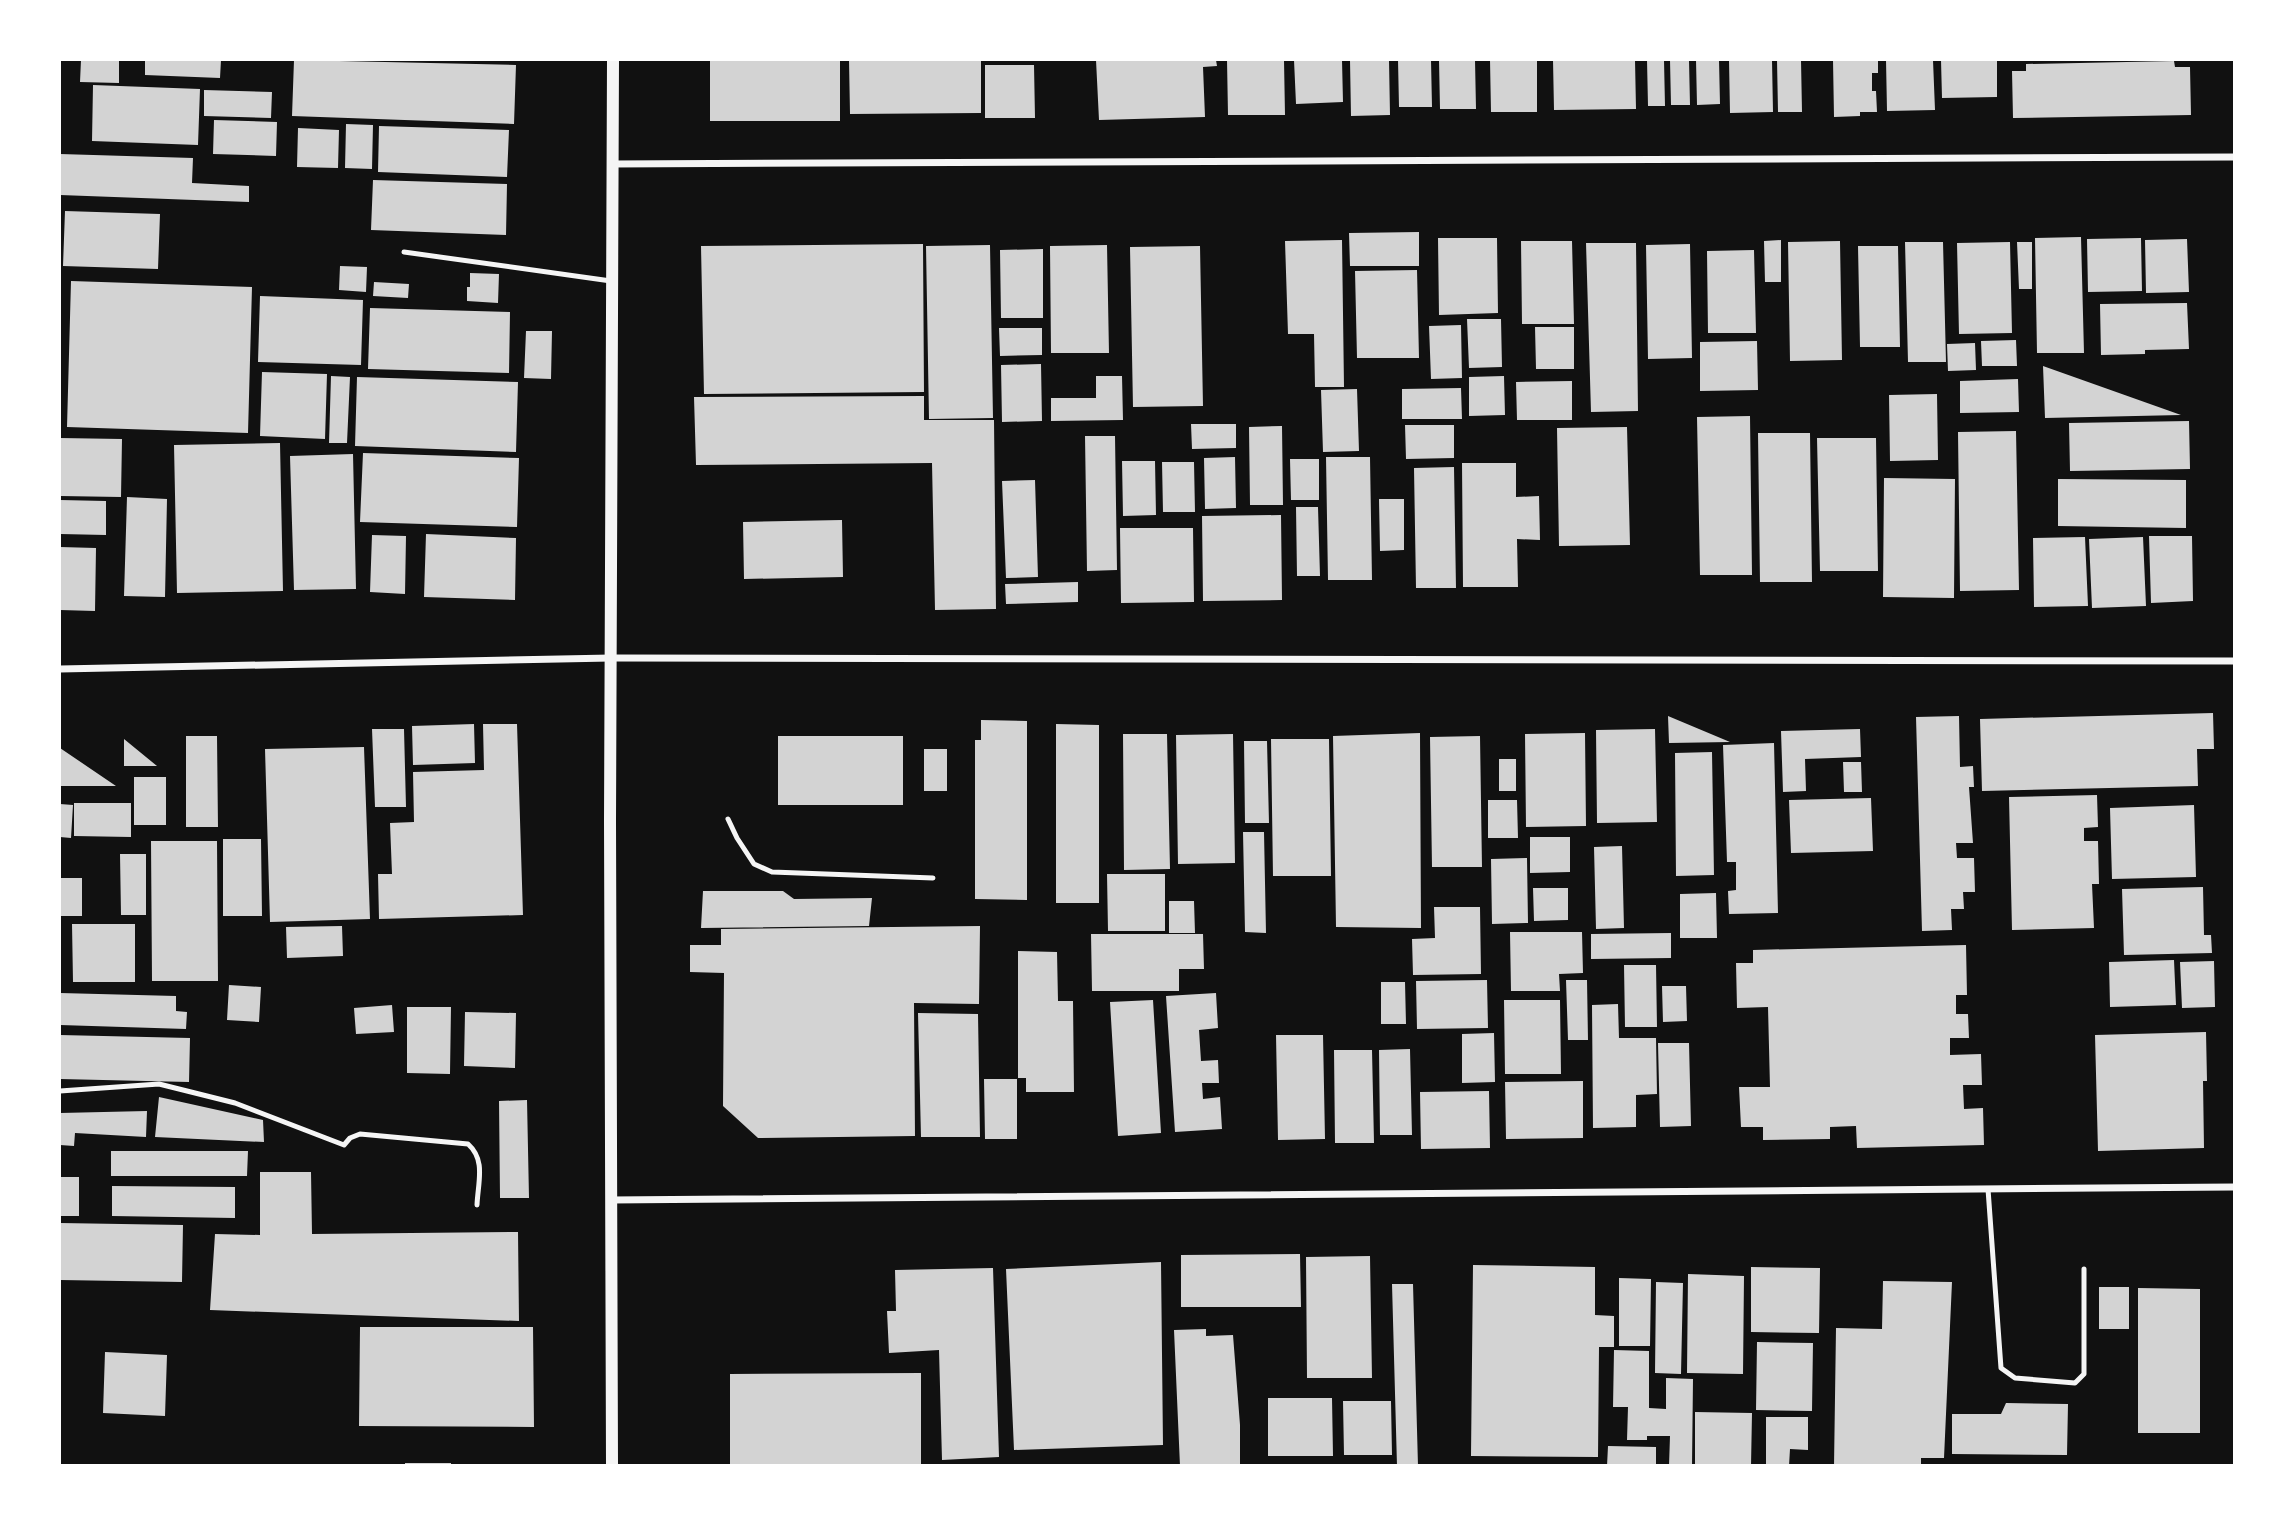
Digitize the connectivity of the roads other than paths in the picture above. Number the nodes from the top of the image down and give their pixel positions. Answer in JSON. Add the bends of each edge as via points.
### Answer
{"nodes":[{"id":1,"x":613,"y":60,"type":"edge"},
{"id":2,"x":2235,"y":157,"type":"edge"},
{"id":3,"x":611,"y":164,"type":"junction"},
{"id":4,"x":404,"y":252,"type":"dead end"},
{"id":5,"x":611,"y":281,"type":"junction"},
{"id":6,"x":611,"y":658,"type":"junction"},
{"id":7,"x":2235,"y":662,"type":"edge"},
{"id":8,"x":60,"y":669,"type":"edge"},
{"id":9,"x":728,"y":819,"type":"dead end"},
{"id":10,"x":933,"y":878,"type":"dead end"},
{"id":11,"x":60,"y":1091,"type":"edge"},
{"id":12,"x":2235,"y":1187,"type":"edge"},
{"id":13,"x":1988,"y":1189,"type":"junction"},
{"id":14,"x":611,"y":1200,"type":"junction"},
{"id":15,"x":477,"y":1205,"type":"dead end"},
{"id":16,"x":2084,"y":1269,"type":"dead end"},
{"id":17,"x":612,"y":1465,"type":"edge"}],
"edges":[{"from":1,"to":3,"type":"street"},
{"from":2,"to":3,"type":"street"},
{"from":3,"to":5,"type":"street"},
{"from":4,"to":5,"type":"lane"},
{"from":5,"to":6,"type":"street"},
{"from":6,"to":7,"type":"street"},
{"from":6,"to":8,"type":"street"},
{"from":6,"to":14,"type":"street"},
{"from":9,"to":10,"type":"lane","via":[[754,864],[772,872]]},
{"from":11,"to":15,"type":"lane","via":[[159,1084],[235,1103],[344,1145],[360,1134],[468,1144],[480,1160]]},
{"from":12,"to":13,"type":"street"},
{"from":13,"to":14,"type":"street"},
{"from":13,"to":16,"type":"lane","via":[[2001,1368],[2015,1378],[2075,1383],[2084,1374]]},
{"from":14,"to":17,"type":"street"}]}
